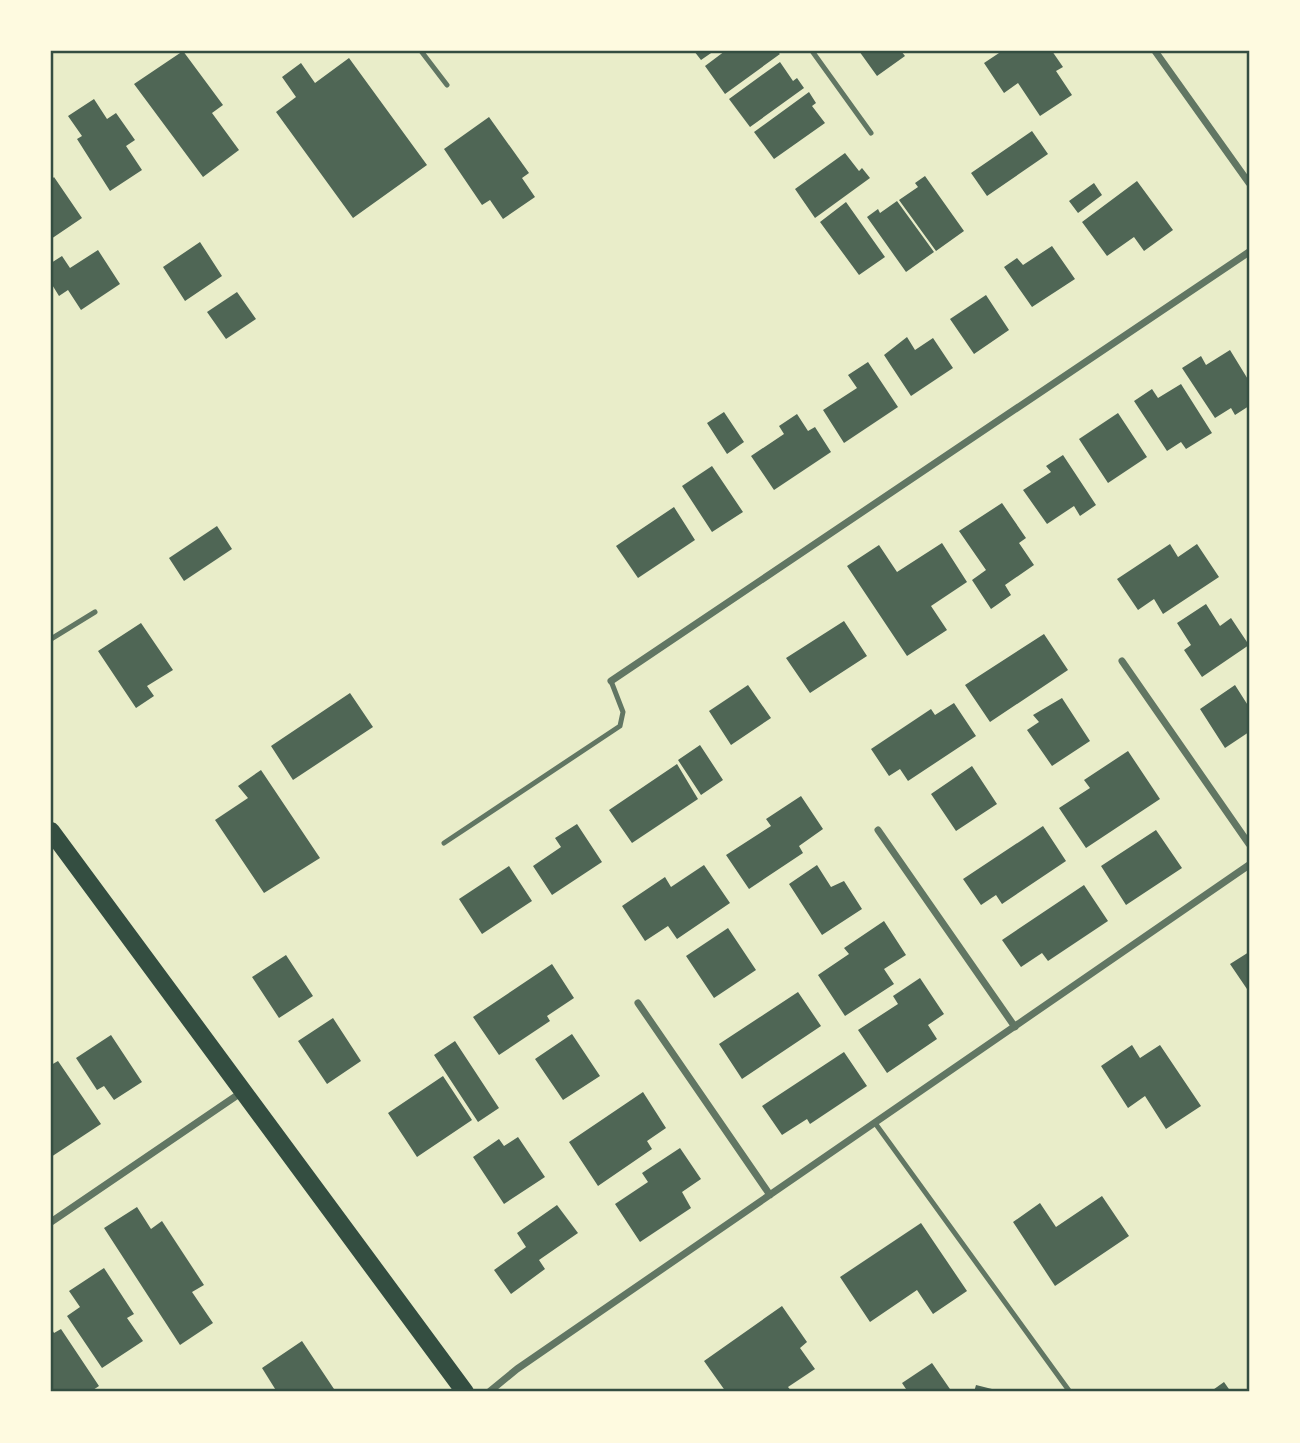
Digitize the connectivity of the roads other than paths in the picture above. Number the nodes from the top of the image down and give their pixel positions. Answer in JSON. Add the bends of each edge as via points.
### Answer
{"nodes":[{"id":1,"x":421,"y":51,"type":"edge"},
{"id":2,"x":812,"y":51,"type":"edge"},
{"id":3,"x":1156,"y":51,"type":"edge"},
{"id":4,"x":447,"y":85,"type":"dead end"},
{"id":5,"x":871,"y":133,"type":"dead end"},
{"id":6,"x":1249,"y":183,"type":"edge"},
{"id":7,"x":1249,"y":252,"type":"edge"},
{"id":8,"x":95,"y":612,"type":"dead end"},
{"id":9,"x":51,"y":639,"type":"edge"},
{"id":10,"x":1122,"y":662,"type":"dead end"},
{"id":11,"x":611,"y":681,"type":"joint"},
{"id":12,"x":878,"y":830,"type":"dead end"},
{"id":13,"x":51,"y":831,"type":"edge"},
{"id":14,"x":444,"y":843,"type":"dead end"},
{"id":15,"x":1249,"y":845,"type":"edge"},
{"id":16,"x":1249,"y":866,"type":"edge"},
{"id":17,"x":638,"y":1003,"type":"dead end"},
{"id":18,"x":1015,"y":1027,"type":"junction"},
{"id":19,"x":243,"y":1091,"type":"junction"},
{"id":20,"x":875,"y":1123,"type":"junction"},
{"id":21,"x":770,"y":1195,"type":"junction"},
{"id":22,"x":51,"y":1222,"type":"edge"},
{"id":23,"x":465,"y":1392,"type":"edge"},
{"id":24,"x":489,"y":1392,"type":"edge"},
{"id":25,"x":1070,"y":1392,"type":"edge"}],
"edges":[{"from":1,"to":4,"type":"lane"},
{"from":2,"to":5,"type":"lane"},
{"from":3,"to":6,"type":"street"},
{"from":7,"to":11,"type":"street"},
{"from":8,"to":9,"type":"lane"},
{"from":10,"to":15,"type":"street"},
{"from":11,"to":14,"type":"lane","via":[[623,712],[620,726]]},
{"from":12,"to":18,"type":"street"},
{"from":13,"to":19,"type":"main road"},
{"from":16,"to":18,"type":"street"},
{"from":17,"to":21,"type":"street"},
{"from":18,"to":20,"type":"street"},
{"from":19,"to":22,"type":"street"},
{"from":19,"to":23,"type":"main road"},
{"from":20,"to":21,"type":"street"},
{"from":20,"to":25,"type":"lane"},
{"from":21,"to":24,"type":"street"}]}
